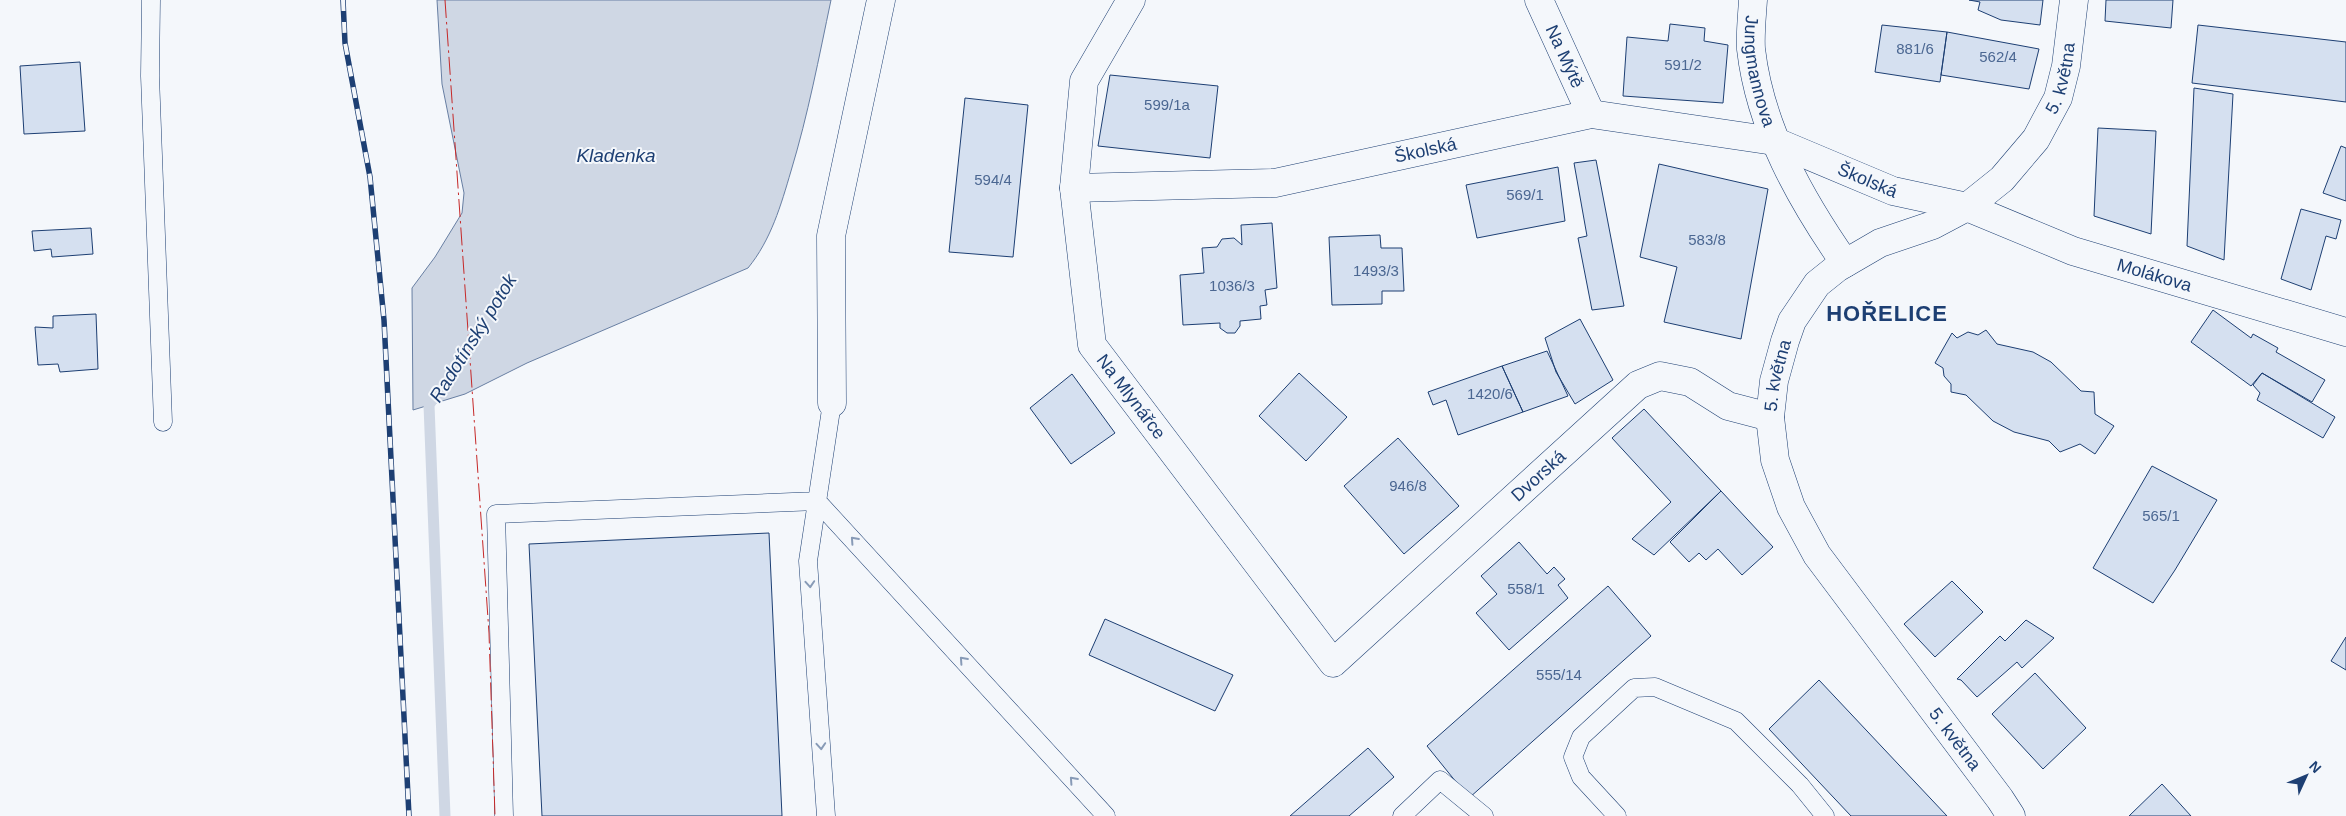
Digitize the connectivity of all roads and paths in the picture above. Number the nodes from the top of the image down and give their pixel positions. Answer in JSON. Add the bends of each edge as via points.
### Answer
{"nodes":[{"id":1,"x":151,"y":0,"type":"edge"},
{"id":2,"x":882,"y":0,"type":"edge"},
{"id":3,"x":1131,"y":0,"type":"edge"},
{"id":4,"x":1539,"y":0,"type":"edge"},
{"id":5,"x":1753,"y":0,"type":"edge"},
{"id":6,"x":2074,"y":0,"type":"edge"},
{"id":7,"x":1590,"y":114,"type":"junction"},
{"id":8,"x":1774,"y":141,"type":"junction"},
{"id":9,"x":1074,"y":188,"type":"junction"},
{"id":10,"x":1966,"y":207,"type":"junction"},
{"id":11,"x":1845,"y":263,"type":"junction"},
{"id":12,"x":2346,"y":332,"type":"edge"},
{"id":13,"x":832,"y":403,"type":"joint"},
{"id":14,"x":1770,"y":417,"type":"junction"},
{"id":15,"x":163,"y":422,"type":"dead end"},
{"id":16,"x":817,"y":501,"type":"junction"},
{"id":17,"x":1333,"y":663,"type":"joint"},
{"id":18,"x":504,"y":816,"type":"edge"},
{"id":19,"x":826,"y":816,"type":"edge"},
{"id":20,"x":1106,"y":816,"type":"edge"},
{"id":21,"x":1402,"y":816,"type":"edge"},
{"id":22,"x":1484,"y":816,"type":"edge"},
{"id":23,"x":1617,"y":816,"type":"edge"},
{"id":24,"x":1825,"y":816,"type":"edge"},
{"id":25,"x":2011,"y":816,"type":"edge"}],
"edges":[{"from":1,"to":15,"type":"lane","via":[[150,76]]},
{"from":2,"to":13,"type":"street","via":[[831,236]]},
{"from":3,"to":9,"type":"street","name":"Na Mlynářce","via":[[1084,81]]},
{"from":4,"to":7,"type":"street","name":"Na Mýtě"},
{"from":5,"to":8,"type":"street","name":"Jungmannova","via":[[1751,49]]},
{"from":6,"to":10,"type":"street","name":"5. května","via":[[2066,66],[2058,98],[2036,139],[2021,158],[2002,179]]},
{"from":7,"to":8,"type":"street","name":"Školská"},
{"from":7,"to":9,"type":"street","name":"Školská","via":[[1275,184]]},
{"from":8,"to":10,"type":"street","name":"Školská","via":[[1893,191]]},
{"from":8,"to":11,"type":"street","via":[[1820,228]]},
{"from":9,"to":17,"type":"street","name":"Na Mlynářce","via":[[1092,345]]},
{"from":10,"to":11,"type":"street","name":"5. května","via":[[1933,225],[1880,242]]},
{"from":10,"to":12,"type":"street","name":"Molákova","via":[[2073,251]]},
{"from":11,"to":14,"type":"street","name":"5. května","via":[[1817,284],[1792,321],[1774,381]]},
{"from":13,"to":16,"type":"lane"},
{"from":14,"to":17,"type":"street","name":"Dvorská","via":[[1728,406],[1690,382],[1660,376],[1638,385]]},
{"from":14,"to":25,"type":"street","name":"5. května","via":[[1776,460],[1791,507],[1817,555]]},
{"from":16,"to":18,"type":"lane","via":[[496,514]]},
{"from":16,"to":19,"type":"lane","one_way":true,"via":[[808,561]]},
{"from":20,"to":16,"type":"lane","one_way":true},
{"from":21,"to":22,"type":"lane","via":[[1440,780]]},
{"from":23,"to":24,"type":"lane","via":[[1581,777],[1573,757],[1581,738],[1634,688],[1655,686],[1736,721],[1800,785]]}]}
